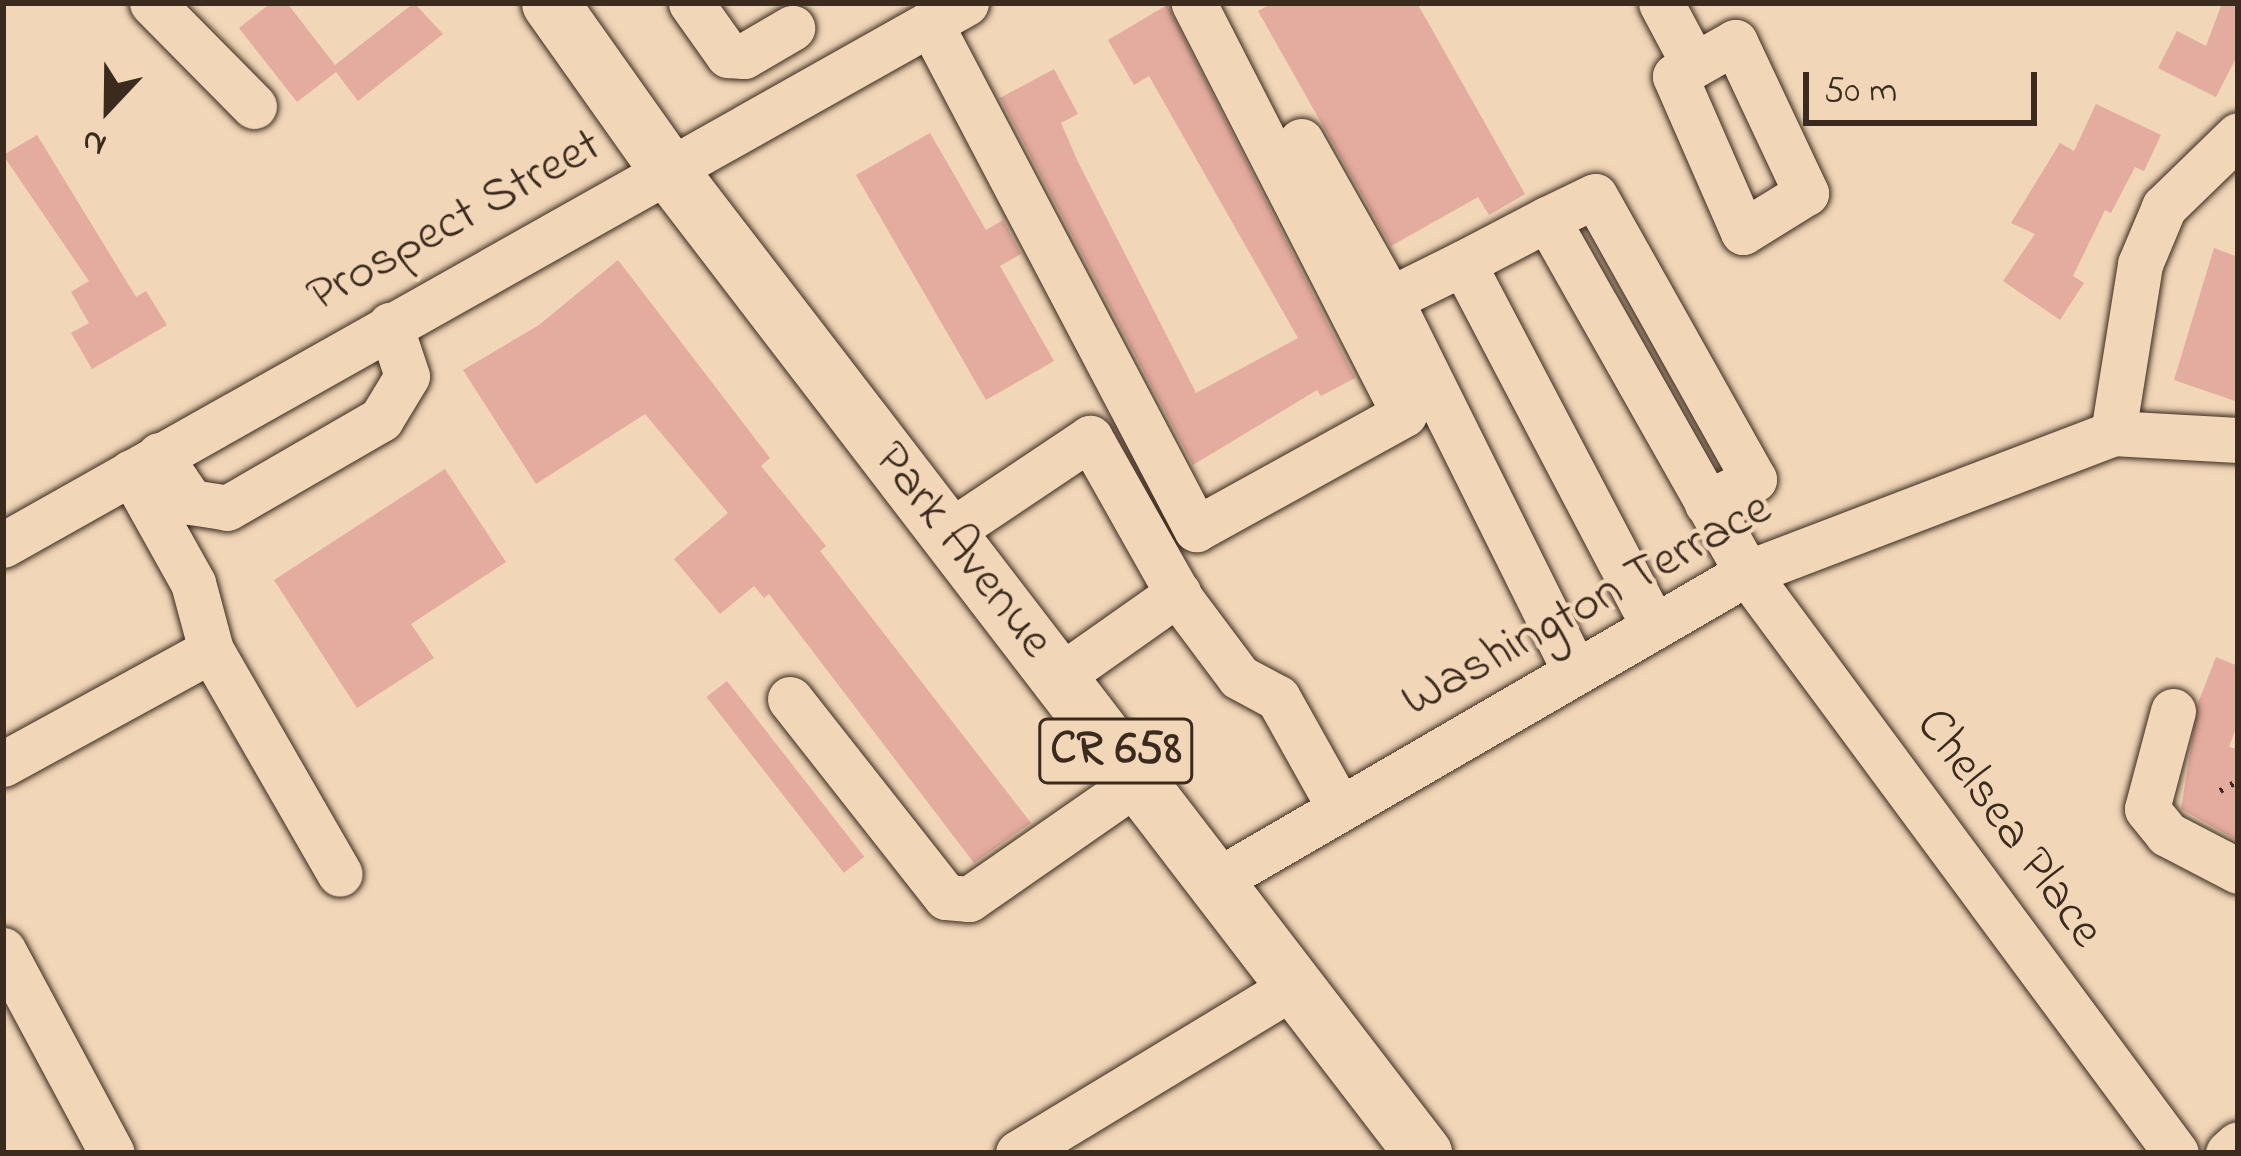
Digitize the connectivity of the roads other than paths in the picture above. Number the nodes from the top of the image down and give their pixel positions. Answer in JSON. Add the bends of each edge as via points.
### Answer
{"nodes":[{"id":1,"x":152,"y":3,"type":"edge"},
{"id":2,"x":550,"y":3,"type":"edge"},
{"id":3,"x":692,"y":3,"type":"edge"},
{"id":4,"x":1194,"y":3,"type":"edge"},
{"id":5,"x":1661,"y":3,"type":"edge"},
{"id":6,"x":948,"y":13,"type":"edge"},
{"id":7,"x":784,"y":16,"type":"edge"},
{"id":8,"x":1692,"y":61,"type":"dead end"},
{"id":9,"x":827,"y":80,"type":"junction"},
{"id":10,"x":254,"y":106,"type":"dead end"},
{"id":11,"x":2238,"y":135,"type":"edge"},
{"id":12,"x":1301,"y":141,"type":"dead end"},
{"id":13,"x":667,"y":168,"type":"junction"},
{"id":14,"x":1463,"y":263,"type":"junction"},
{"id":15,"x":1390,"y":299,"type":"junction"},
{"id":16,"x":390,"y":325,"type":"junction"},
{"id":17,"x":2113,"y":433,"type":"junction"},
{"id":18,"x":2238,"y":440,"type":"edge"},
{"id":19,"x":145,"y":464,"type":"junction"},
{"id":20,"x":948,"y":533,"type":"junction"},
{"id":21,"x":3,"y":544,"type":"edge"},
{"id":22,"x":1747,"y":573,"type":"junction"},
{"id":23,"x":1178,"y":593,"type":"junction"},
{"id":24,"x":1654,"y":627,"type":"junction"},
{"id":25,"x":211,"y":650,"type":"junction"},
{"id":26,"x":1570,"y":663,"type":"junction"},
{"id":27,"x":1059,"y":677,"type":"junction"},
{"id":28,"x":790,"y":699,"type":"dead end"},
{"id":29,"x":2173,"y":711,"type":"dead end"},
{"id":30,"x":3,"y":764,"type":"edge"},
{"id":31,"x":1139,"y":781,"type":"junction"},
{"id":32,"x":1340,"y":809,"type":"junction"},
{"id":33,"x":2238,"y":871,"type":"edge"},
{"id":34,"x":340,"y":874,"type":"dead end"},
{"id":35,"x":1216,"y":881,"type":"junction"},
{"id":36,"x":3,"y":950,"type":"edge"},
{"id":37,"x":1294,"y":986,"type":"junction"},
{"id":38,"x":2238,"y":1144,"type":"edge"},
{"id":39,"x":112,"y":1153,"type":"edge"},
{"id":40,"x":1018,"y":1153,"type":"edge"},
{"id":41,"x":1423,"y":1153,"type":"edge"},
{"id":42,"x":2176,"y":1153,"type":"edge"},
{"id":43,"x":2228,"y":1153,"type":"edge"}],
"edges":[{"from":1,"to":10,"type":"street"},
{"from":2,"to":13,"type":"main road","name":"Park Avenue","number":"CR 658"},
{"from":3,"to":7,"type":"street","via":[[728,55],[743,56]]},
{"from":4,"to":6,"type":"street","via":[[1404,414],[1196,529]]},
{"from":5,"to":8,"type":"street"},
{"from":6,"to":9,"type":"street","name":"Prospect Street"},
{"from":7,"to":9,"type":"street"},
{"from":9,"to":13,"type":"street","name":"Prospect Street"},
{"from":11,"to":17,"type":"street","via":[[2164,207],[2140,264]]},
{"from":12,"to":15,"type":"street"},
{"from":13,"to":16,"type":"street","name":"Prospect Street"},
{"from":13,"to":20,"type":"main road","name":"Park Avenue","number":"CR 658"},
{"from":14,"to":15,"type":"street"},
{"from":14,"to":22,"type":"street","name":"Chelsea Place","via":[[1594,196],[1754,479],[1707,503]]},
{"from":14,"to":24,"type":"street"},
{"from":15,"to":26,"type":"street"},
{"from":16,"to":19,"type":"street","name":"Prospect Street"},
{"from":16,"to":19,"type":"street","via":[[406,376],[381,419],[227,508],[190,502]]},
{"from":17,"to":18,"type":"street","name":"Washington Terrace"},
{"from":17,"to":22,"type":"street","name":"Washington Terrace"},
{"from":19,"to":21,"type":"street","name":"Prospect Street"},
{"from":19,"to":25,"type":"street"},
{"from":20,"to":23,"type":"street","via":[[1090,438]]},
{"from":20,"to":27,"type":"main road","name":"Park Avenue","number":"CR 658"},
{"from":22,"to":24,"type":"street","name":"Washington Terrace"},
{"from":22,"to":42,"type":"street","name":"Chelsea Place"},
{"from":23,"to":27,"type":"street"},
{"from":23,"to":32,"type":"street","via":[[1239,677],[1278,698]]},
{"from":24,"to":26,"type":"street","name":"Washington Terrace"},
{"from":25,"to":30,"type":"street"},
{"from":25,"to":34,"type":"street"},
{"from":26,"to":32,"type":"street","name":"Washington Terrace"},
{"from":27,"to":31,"type":"main road","name":"Park Avenue","number":"CR 658"},
{"from":28,"to":31,"type":"street","via":[[946,897],[969,899]]},
{"from":29,"to":33,"type":"street","via":[[2146,809],[2167,834]]},
{"from":31,"to":35,"type":"main road","name":"Park Avenue","number":"CR 658"},
{"from":32,"to":35,"type":"street","name":"Washington Terrace"},
{"from":35,"to":37,"type":"main road","name":"Park Avenue","number":"CR 658"},
{"from":36,"to":39,"type":"street"},
{"from":37,"to":40,"type":"street"},
{"from":37,"to":41,"type":"main road","name":"Park Avenue","number":"CR 658"},
{"from":38,"to":43,"type":"street"}]}
